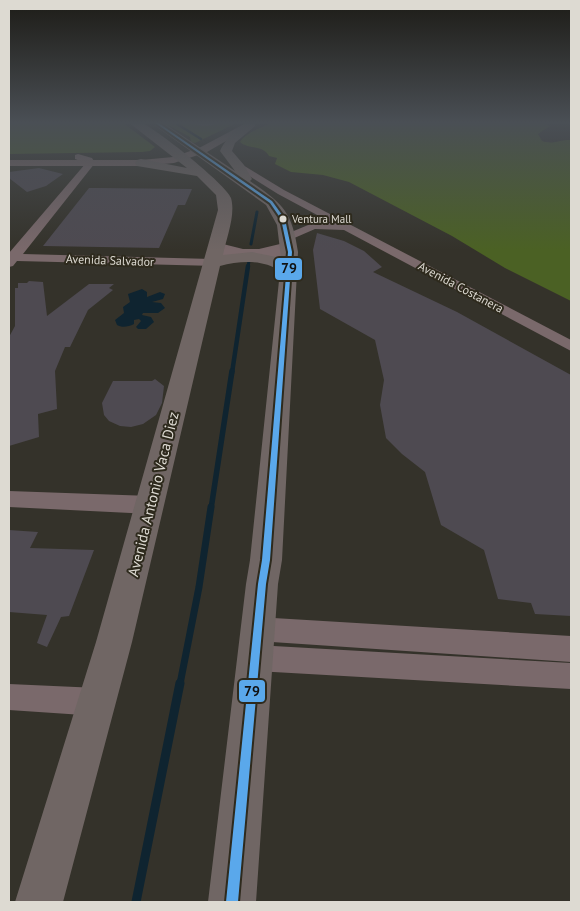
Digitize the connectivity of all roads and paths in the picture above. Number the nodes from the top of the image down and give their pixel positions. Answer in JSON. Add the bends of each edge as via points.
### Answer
{"nodes":[{"id":1,"x":90,"y":165,"type":"edge"},
{"id":2,"x":160,"y":165,"type":"edge"},
{"id":3,"x":189,"y":165,"type":"edge"},
{"id":4,"x":225,"y":165,"type":"edge"},
{"id":5,"x":233,"y":165,"type":"edge"},
{"id":6,"x":234,"y":169,"type":"junction"},
{"id":7,"x":205,"y":176,"type":"junction"},
{"id":8,"x":246,"y":182,"type":"junction"},
{"id":9,"x":281,"y":192,"type":"junction"},
{"id":10,"x":350,"y":229,"type":"junction"},
{"id":11,"x":215,"y":250,"type":"junction"},
{"id":12,"x":286,"y":252,"type":"junction"},
{"id":13,"x":10,"y":259,"type":"edge"},
{"id":14,"x":571,"y":346,"type":"edge"},
{"id":15,"x":9,"y":499,"type":"edge"},
{"id":16,"x":151,"y":505,"type":"junction"},
{"id":17,"x":257,"y":644,"type":"junction"},
{"id":18,"x":571,"y":649,"type":"edge"},
{"id":19,"x":571,"y":676,"type":"edge"},
{"id":20,"x":9,"y":697,"type":"edge"},
{"id":21,"x":98,"y":702,"type":"junction"},
{"id":22,"x":39,"y":902,"type":"edge"},
{"id":23,"x":232,"y":902,"type":"edge"}],
"edges":[{"from":1,"to":13,"type":"street"},
{"from":2,"to":7,"type":"highway"},
{"from":3,"to":7,"type":"highway","name":"Avenida Antonio Vaca Diez"},
{"from":4,"to":6,"type":"highway"},
{"from":5,"to":6,"type":"highway"},
{"from":6,"to":8,"type":"highway"},
{"from":6,"to":9,"type":"street"},
{"from":7,"to":11,"type":"highway","name":"Avenida Antonio Vaca Diez","via":[[223,194],[225,202]]},
{"from":8,"to":9,"type":"street"},
{"from":8,"to":12,"type":"highway","via":[[281,213]]},
{"from":9,"to":10,"type":"street"},
{"from":10,"to":12,"type":"street","via":[[313,226],[299,231]]},
{"from":10,"to":14,"type":"street","name":"Avenida Costanera"},
{"from":11,"to":12,"type":"highway","via":[[277,247]]},
{"from":11,"to":12,"type":"highway","via":[[238,258],[275,261]]},
{"from":11,"to":13,"type":"street","name":"Avenida Salvador"},
{"from":11,"to":16,"type":"highway","name":"Avenida Antonio Vaca Diez"},
{"from":12,"to":17,"type":"highway"},
{"from":15,"to":16,"type":"street"},
{"from":16,"to":21,"type":"highway","name":"Avenida Antonio Vaca Diez"},
{"from":17,"to":18,"type":"street"},
{"from":17,"to":19,"type":"street"},
{"from":17,"to":23,"type":"highway"},
{"from":20,"to":21,"type":"street"},
{"from":21,"to":22,"type":"highway","name":"Avenida Antonio Vaca Diez"}]}
